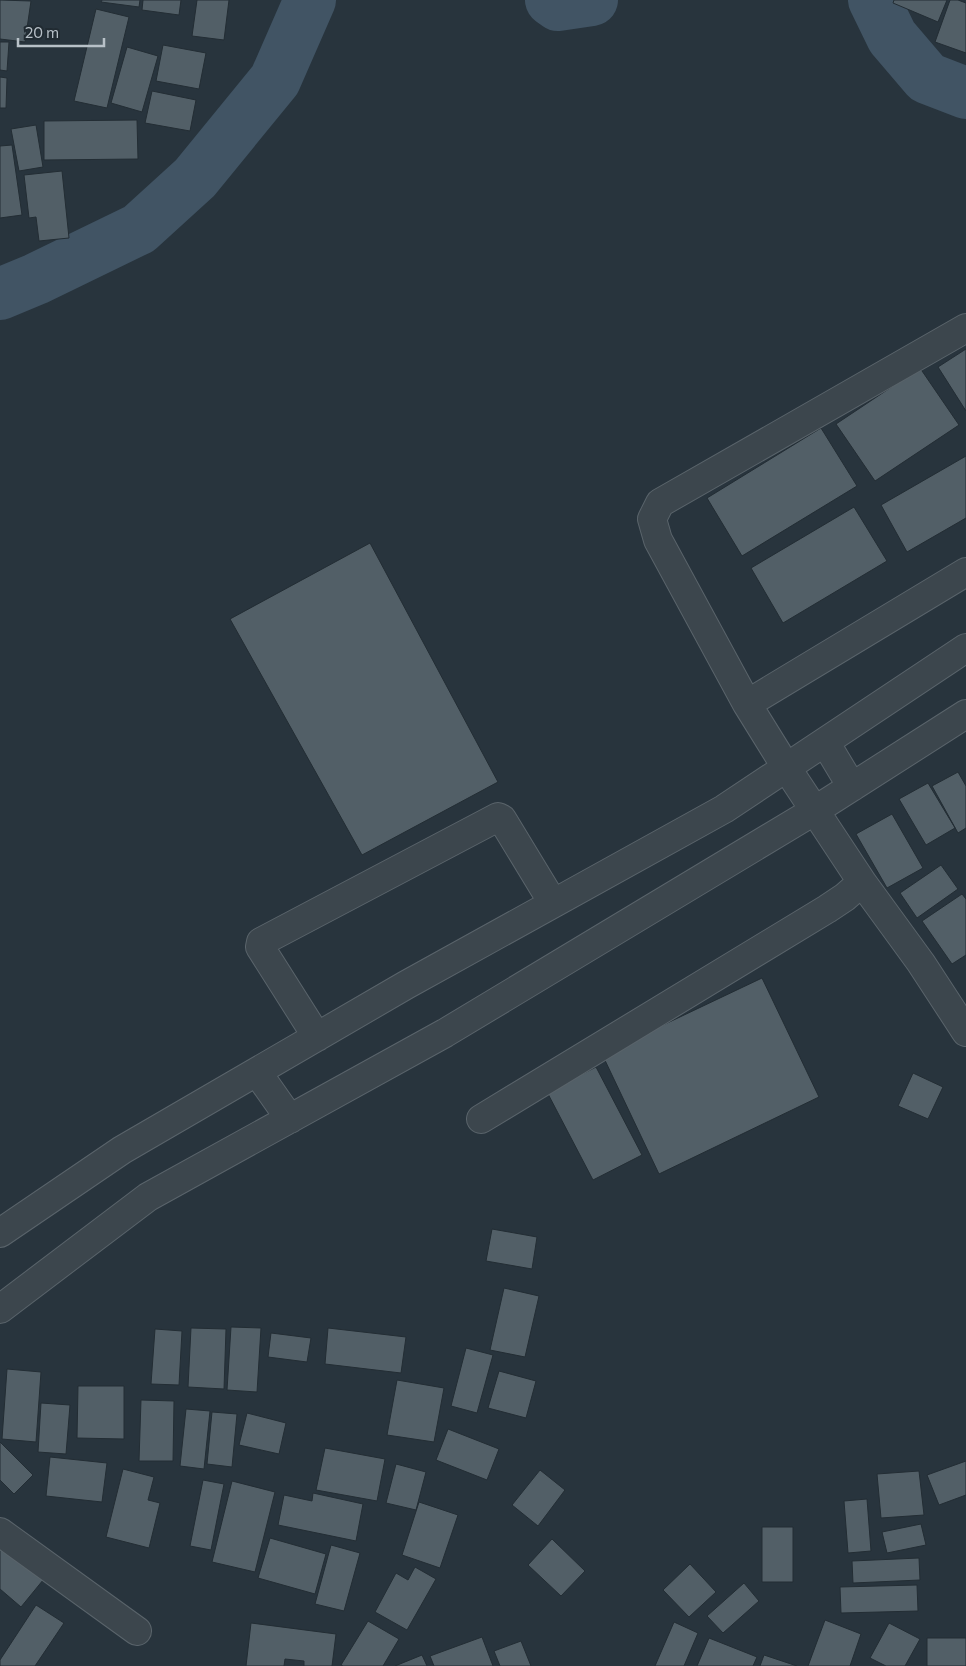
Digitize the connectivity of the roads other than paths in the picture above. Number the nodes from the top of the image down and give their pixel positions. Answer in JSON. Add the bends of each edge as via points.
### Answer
{"nodes":[{"id":1,"x":966,"y":328,"type":"edge"},
{"id":2,"x":966,"y":572,"type":"edge"},
{"id":3,"x":966,"y":648,"type":"edge"},
{"id":4,"x":747,"y":704,"type":"junction"},
{"id":5,"x":966,"y":714,"type":"edge"},
{"id":6,"x":826,"y":742,"type":"junction"},
{"id":7,"x":786,"y":768,"type":"junction"},
{"id":8,"x":852,"y":787,"type":"junction"},
{"id":9,"x":814,"y":810,"type":"junction"},
{"id":10,"x":862,"y":882,"type":"junction"},
{"id":11,"x":554,"y":903,"type":"junction"},
{"id":12,"x":966,"y":1032,"type":"edge"},
{"id":13,"x":317,"y":1037,"type":"junction"},
{"id":14,"x":257,"y":1072,"type":"junction"},
{"id":15,"x":290,"y":1119,"type":"junction"},
{"id":16,"x":481,"y":1119,"type":"dead end"},
{"id":17,"x":0,"y":1232,"type":"edge"},
{"id":18,"x":0,"y":1310,"type":"edge"},
{"id":19,"x":0,"y":1532,"type":"edge"},
{"id":20,"x":137,"y":1631,"type":"dead end"}],
"edges":[{"from":1,"to":4,"type":"street","via":[[660,503],[652,519],[658,540]]},
{"from":2,"to":4,"type":"street"},
{"from":3,"to":6,"type":"street"},
{"from":4,"to":7,"type":"street"},
{"from":5,"to":8,"type":"street"},
{"from":6,"to":7,"type":"street"},
{"from":6,"to":8,"type":"street"},
{"from":7,"to":9,"type":"street"},
{"from":7,"to":11,"type":"street","via":[[724,809]]},
{"from":8,"to":9,"type":"street"},
{"from":9,"to":10,"type":"street"},
{"from":9,"to":15,"type":"street","via":[[445,1033]]},
{"from":10,"to":12,"type":"street"},
{"from":10,"to":16,"type":"street","via":[[827,909]]},
{"from":11,"to":13,"type":"street"},
{"from":11,"to":13,"type":"street","via":[[498,817],[261,942],[260,947]]},
{"from":13,"to":14,"type":"street"},
{"from":14,"to":15,"type":"street"},
{"from":14,"to":17,"type":"street","via":[[122,1150]]},
{"from":15,"to":18,"type":"street","via":[[148,1198]]},
{"from":19,"to":20,"type":"street"}]}
